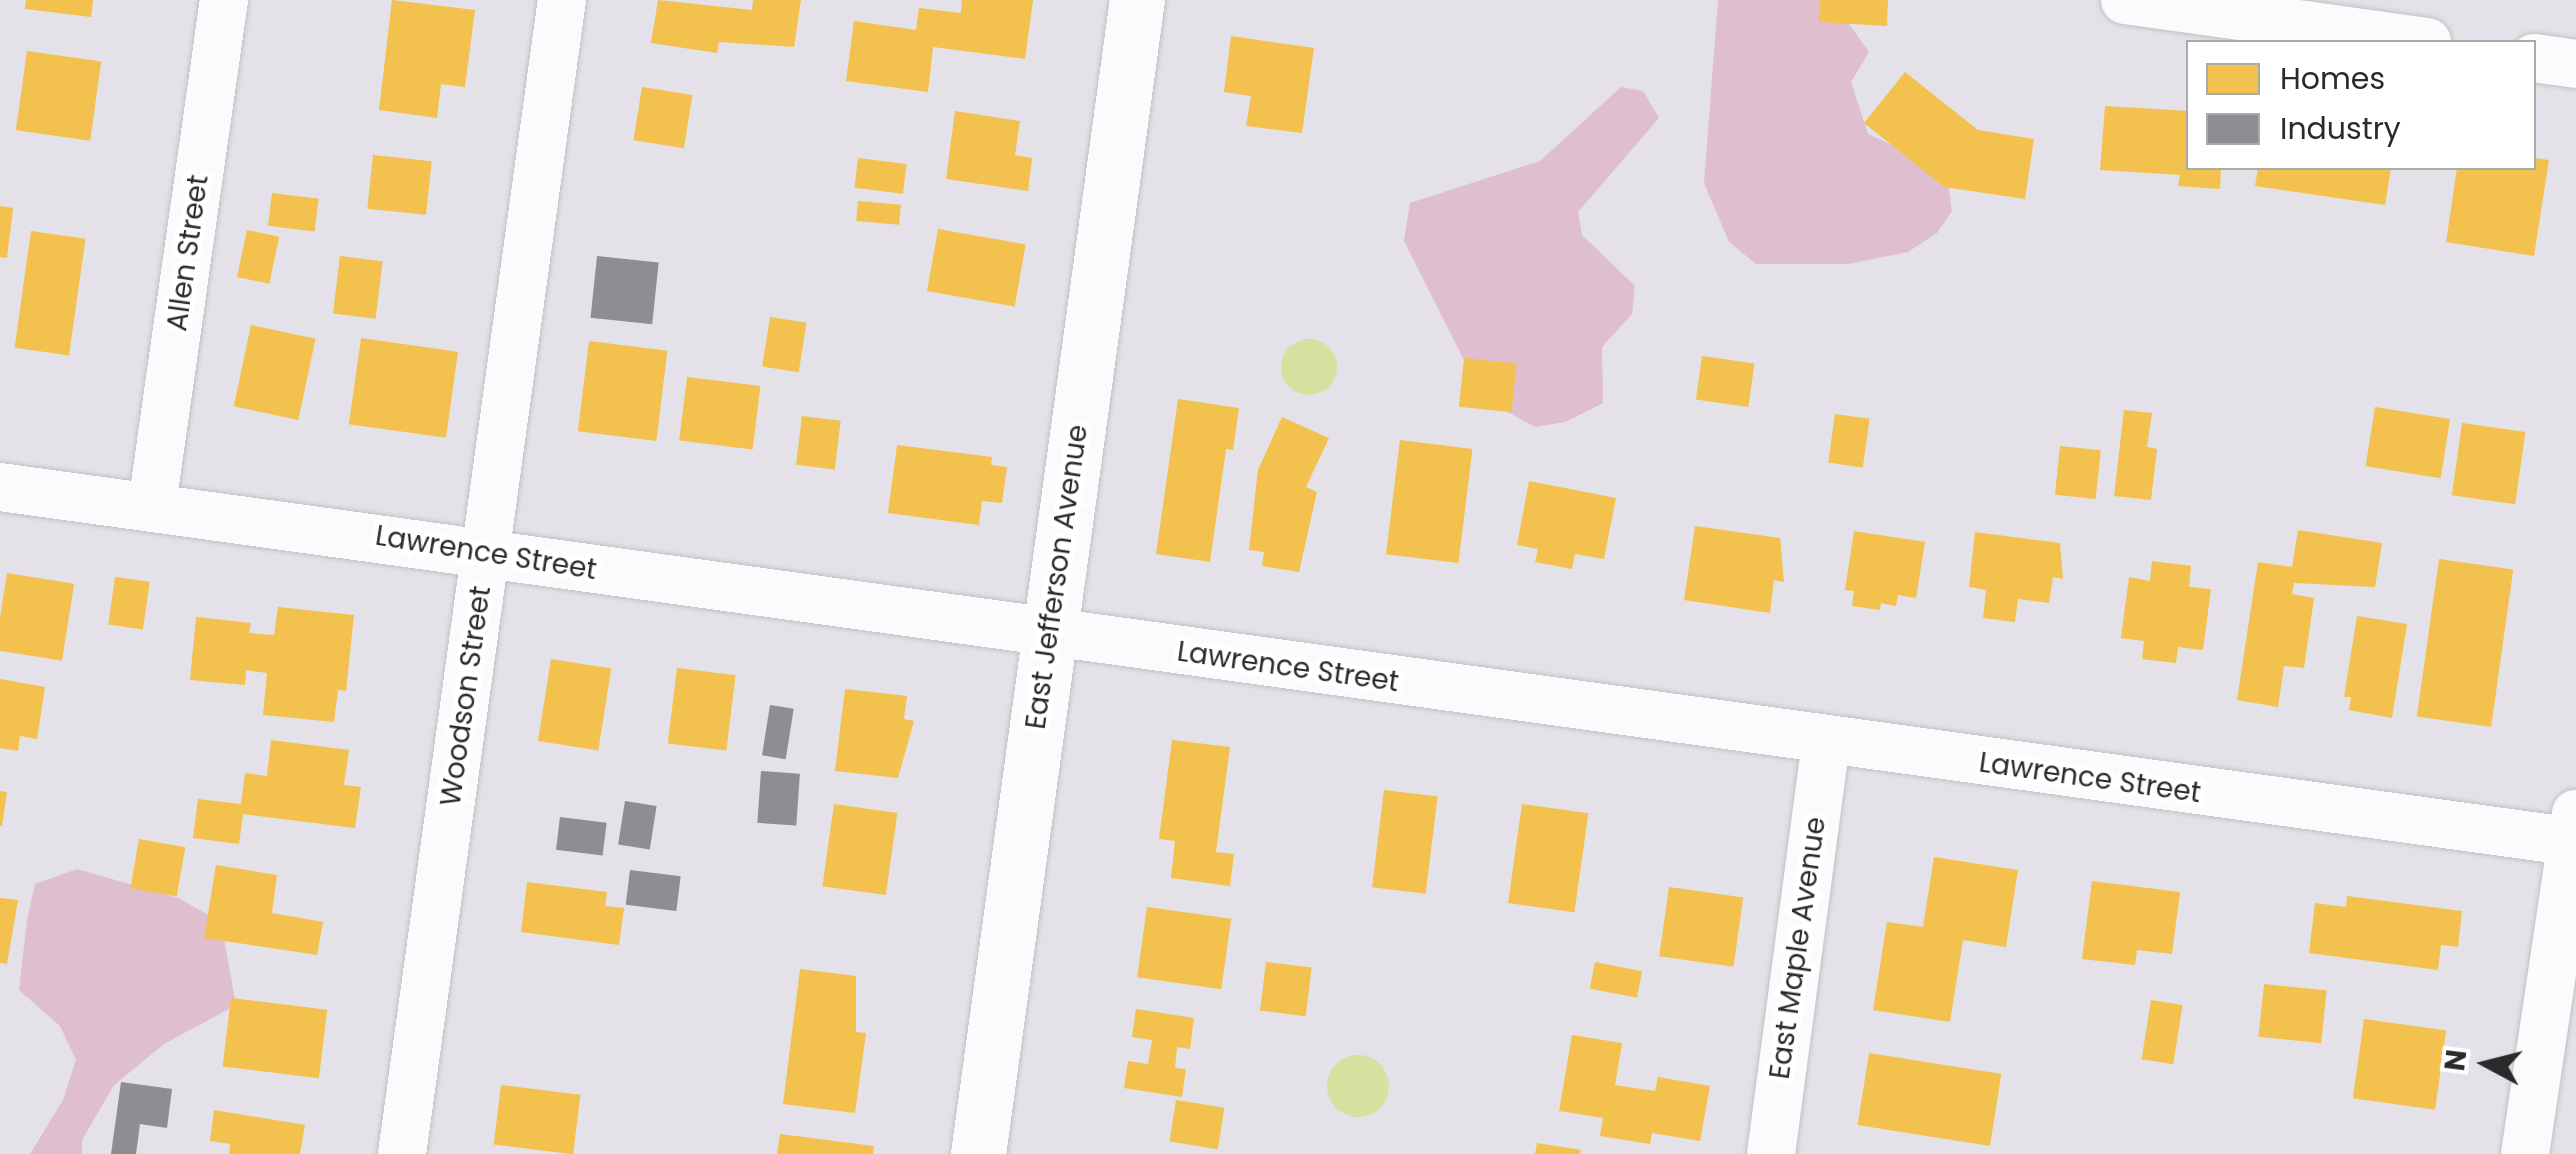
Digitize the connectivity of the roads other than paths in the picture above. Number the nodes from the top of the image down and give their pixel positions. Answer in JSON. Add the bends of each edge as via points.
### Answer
{"nodes":[{"id":1,"x":224,"y":0,"type":"edge"},
{"id":2,"x":562,"y":0,"type":"edge"},
{"id":3,"x":1137,"y":0,"type":"edge"},
{"id":4,"x":2126,"y":0,"type":"edge"},
{"id":5,"x":2413,"y":40,"type":"edge"},
{"id":6,"x":2536,"y":58,"type":"edge"},
{"id":7,"x":2576,"y":64,"type":"edge"},
{"id":8,"x":0,"y":487,"type":"edge"},
{"id":9,"x":152,"y":505,"type":"junction"},
{"id":10,"x":485,"y":554,"type":"junction"},
{"id":11,"x":1048,"y":634,"type":"junction"},
{"id":12,"x":1826,"y":743,"type":"junction"},
{"id":13,"x":2575,"y":832,"type":"edge"},
{"id":14,"x":402,"y":1154,"type":"edge"},
{"id":15,"x":978,"y":1154,"type":"edge"},
{"id":16,"x":1771,"y":1154,"type":"edge"},
{"id":17,"x":2525,"y":1154,"type":"edge"}],
"edges":[{"from":1,"to":9,"type":"street","name":"Allen Street"},
{"from":2,"to":10,"type":"street","name":"Woodson Street"},
{"from":3,"to":11,"type":"street","name":"East Jefferson Avenue"},
{"from":4,"to":5,"type":"street"},
{"from":6,"to":7,"type":"street"},
{"from":8,"to":9,"type":"street","name":"Lawrence Street"},
{"from":9,"to":10,"type":"street","name":"Lawrence Street"},
{"from":10,"to":11,"type":"street","name":"Lawrence Street"},
{"from":10,"to":14,"type":"street","name":"Woodson Street"},
{"from":11,"to":12,"type":"street","name":"Lawrence Street"},
{"from":11,"to":15,"type":"street","name":"East Jefferson Avenue"},
{"from":12,"to":13,"type":"street","name":"Lawrence Street"},
{"from":12,"to":16,"type":"street","name":"East Maple Avenue"},
{"from":13,"to":17,"type":"street"}]}
